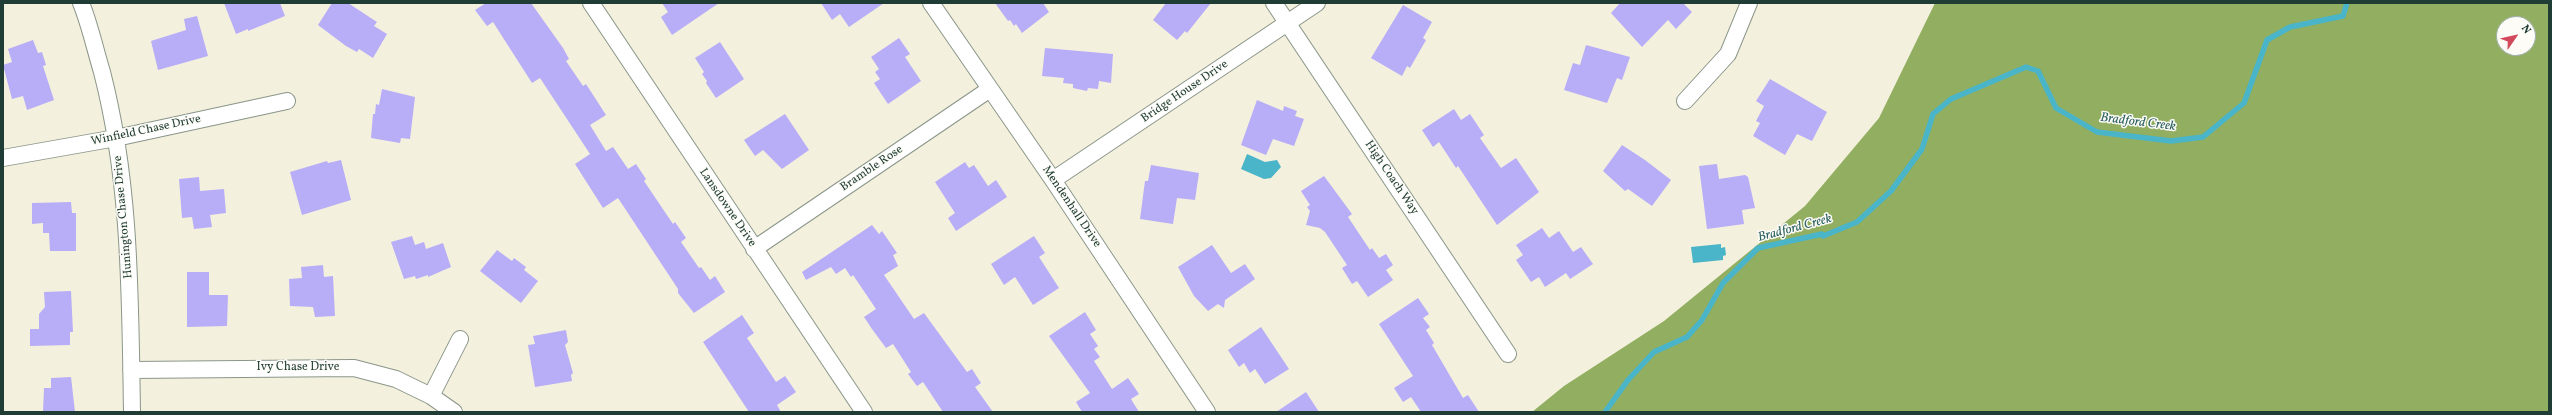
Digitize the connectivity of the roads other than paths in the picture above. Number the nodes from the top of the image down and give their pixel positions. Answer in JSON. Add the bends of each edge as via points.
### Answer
{"nodes":[{"id":1,"x":80,"y":3,"type":"edge"},
{"id":2,"x":591,"y":3,"type":"edge"},
{"id":3,"x":931,"y":3,"type":"edge"},
{"id":4,"x":1274,"y":3,"type":"edge"},
{"id":5,"x":1317,"y":3,"type":"edge"},
{"id":6,"x":1749,"y":3,"type":"edge"},
{"id":7,"x":1288,"y":23,"type":"junction"},
{"id":8,"x":990,"y":89,"type":"junction"},
{"id":9,"x":287,"y":100,"type":"dead end"},
{"id":10,"x":1685,"y":101,"type":"dead end"},
{"id":11,"x":116,"y":138,"type":"junction"},
{"id":12,"x":3,"y":158,"type":"edge"},
{"id":13,"x":1053,"y":180,"type":"junction"},
{"id":14,"x":754,"y":249,"type":"junction"},
{"id":15,"x":460,"y":339,"type":"dead end"},
{"id":16,"x":1508,"y":354,"type":"dead end"},
{"id":17,"x":131,"y":370,"type":"junction"},
{"id":18,"x":431,"y":396,"type":"junction"},
{"id":19,"x":132,"y":412,"type":"edge"},
{"id":20,"x":454,"y":412,"type":"edge"},
{"id":21,"x":864,"y":412,"type":"edge"},
{"id":22,"x":1207,"y":412,"type":"edge"}],
"edges":[{"from":1,"to":11,"type":"street","name":"Hunington Chase Drive","via":[[90,26]]},
{"from":2,"to":14,"type":"street","name":"Lansdowne Drive"},
{"from":3,"to":8,"type":"street","name":"Mendenhall Drive"},
{"from":4,"to":7,"type":"street","name":"High Coach Way"},
{"from":5,"to":7,"type":"street","name":"Bridge House Drive"},
{"from":6,"to":10,"type":"street","via":[[1728,54]]},
{"from":7,"to":13,"type":"street","name":"Bridge House Drive"},
{"from":7,"to":16,"type":"street","name":"High Coach Way"},
{"from":8,"to":13,"type":"street","name":"Mendenhall Drive"},
{"from":8,"to":14,"type":"street","name":"Bramble Rose"},
{"from":9,"to":11,"type":"street","name":"Winfield Chase Drive"},
{"from":11,"to":12,"type":"street","name":"Winfield Chase Drive"},
{"from":11,"to":17,"type":"street","name":"Hunington Chase Drive","via":[[124,185],[129,255]]},
{"from":13,"to":22,"type":"street","name":"Mendenhall Drive"},
{"from":14,"to":21,"type":"street","name":"Lansdowne Drive"},
{"from":15,"to":18,"type":"street"},
{"from":17,"to":18,"type":"street","name":"Ivy Chase Drive","via":[[354,368],[396,379]]},
{"from":17,"to":19,"type":"street","name":"Hunington Chase Drive"},
{"from":18,"to":20,"type":"street","name":"Ivy Chase Drive"}]}
